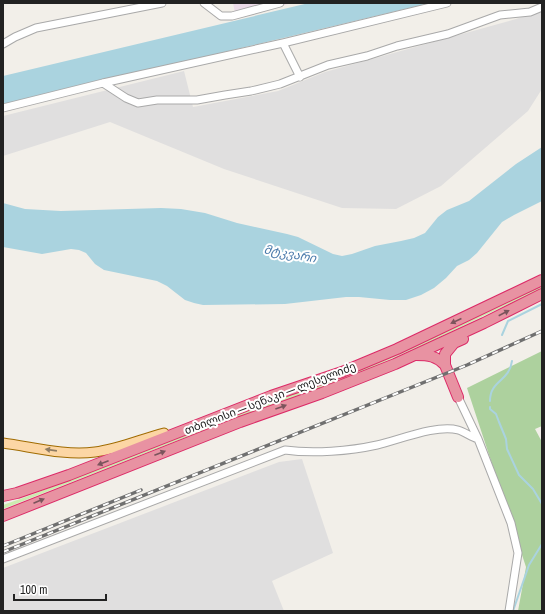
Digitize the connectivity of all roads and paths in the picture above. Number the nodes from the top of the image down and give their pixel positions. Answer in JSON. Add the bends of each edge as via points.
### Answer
{"nodes":[{"id":1,"x":162,"y":3,"type":"edge"},
{"id":2,"x":204,"y":3,"type":"edge"},
{"id":3,"x":280,"y":3,"type":"edge"},
{"id":4,"x":447,"y":3,"type":"edge"},
{"id":5,"x":542,"y":7,"type":"edge"},
{"id":6,"x":283,"y":43,"type":"junction"},
{"id":7,"x":3,"y":44,"type":"edge"},
{"id":8,"x":300,"y":77,"type":"junction"},
{"id":9,"x":103,"y":82,"type":"junction"},
{"id":10,"x":3,"y":108,"type":"edge"},
{"id":11,"x":542,"y":280,"type":"edge"},
{"id":12,"x":542,"y":294,"type":"edge"},
{"id":13,"x":484,"y":323,"type":"junction"},
{"id":14,"x":414,"y":355,"type":"junction"},
{"id":15,"x":445,"y":365,"type":"junction"},
{"id":16,"x":458,"y":397,"type":"joint"},
{"id":17,"x":204,"y":422,"type":"junction"},
{"id":18,"x":478,"y":439,"type":"junction"},
{"id":19,"x":3,"y":442,"type":"edge"},
{"id":20,"x":3,"y":496,"type":"edge"},
{"id":21,"x":3,"y":516,"type":"edge"},
{"id":22,"x":3,"y":559,"type":"edge"},
{"id":23,"x":509,"y":611,"type":"edge"}],
"edges":[{"from":1,"to":7,"type":"street","via":[[36,28]]},
{"from":2,"to":3,"type":"street","via":[[221,16],[232,16]]},
{"from":4,"to":6,"type":"street"},
{"from":5,"to":8,"type":"street","via":[[530,12],[500,15],[448,34],[328,65]]},
{"from":6,"to":8,"type":"street"},
{"from":6,"to":9,"type":"street"},
{"from":8,"to":9,"type":"street","via":[[251,91],[197,100],[157,100],[138,103]]},
{"from":9,"to":10,"type":"street"},
{"from":11,"to":17,"type":"highway","name":"თბილისი — სენაკი — ლესელიძე","one_way":true,"via":[[397,349],[311,384],[271,396]]},
{"from":13,"to":12,"type":"highway","name":"თბილისი — სენაკი — ლესელიძე","one_way":true},
{"from":13,"to":14,"type":"highway","name":"თბილისი — სენაკი — ლესელიძე"},
{"from":13,"to":15,"type":"highway","via":[[475,333],[454,343],[448,349],[445,354]]},
{"from":14,"to":15,"type":"highway","via":[[433,356]]},
{"from":21,"to":14,"type":"highway","name":"თბილისი — სენაკი — ლესელიძე","one_way":true},
{"from":15,"to":16,"type":"highway"},
{"from":16,"to":18,"type":"street"},
{"from":17,"to":19,"type":"main road","one_way":true,"via":[[95,452],[57,451]]},
{"from":17,"to":20,"type":"highway","name":"თბილისი — სენაკი — ლესელიძე","one_way":true,"via":[[69,476]]},
{"from":18,"to":22,"type":"street","via":[[458,430],[438,429],[376,445],[331,451],[285,450]]},
{"from":18,"to":23,"type":"street","via":[[511,523],[518,553]]}]}
